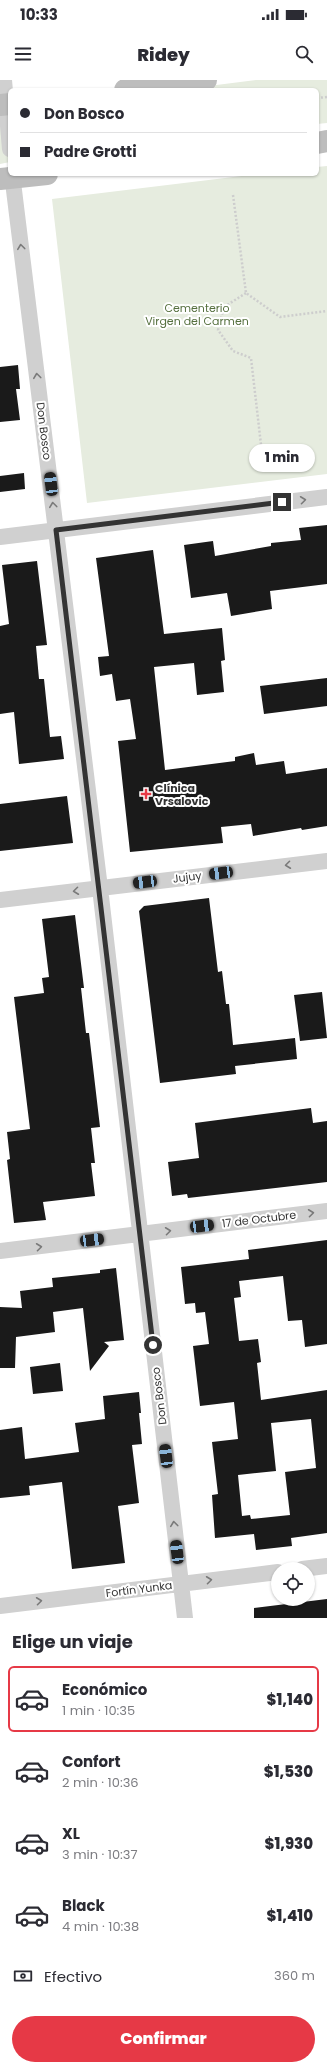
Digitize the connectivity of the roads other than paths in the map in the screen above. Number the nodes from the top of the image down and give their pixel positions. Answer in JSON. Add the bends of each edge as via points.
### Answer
{"nodes":[{"id":1,"x":4,"y":80,"type":"edge"},
{"id":2,"x":206,"y":80,"type":"edge"},
{"id":3,"x":140,"y":88,"type":"edge"},
{"id":4,"x":5,"y":104,"type":"edge"},
{"id":5,"x":8,"y":131,"type":"edge"},
{"id":6,"x":21,"y":176,"type":"edge"},
{"id":7,"x":8,"y":177,"type":"edge"},
{"id":8,"x":327,"y":497,"type":"edge"},
{"id":9,"x":56,"y":530,"type":"junction"},
{"id":10,"x":0,"y":537,"type":"edge"},
{"id":11,"x":327,"y":861,"type":"edge"},
{"id":12,"x":100,"y":888,"type":"junction"},
{"id":13,"x":0,"y":900,"type":"edge"},
{"id":14,"x":327,"y":1211,"type":"edge"},
{"id":15,"x":140,"y":1234,"type":"junction"},
{"id":16,"x":0,"y":1251,"type":"edge"},
{"id":17,"x":327,"y":1566,"type":"edge"},
{"id":18,"x":315,"y":1567,"type":"edge"},
{"id":19,"x":271,"y":1573,"type":"edge"},
{"id":20,"x":181,"y":1583,"type":"junction"},
{"id":21,"x":0,"y":1606,"type":"edge"},
{"id":22,"x":185,"y":1618,"type":"edge"}],
"edges":[{"from":1,"to":4,"type":"street"},
{"from":2,"to":3,"type":"main road"},
{"from":4,"to":5,"type":"street"},
{"from":6,"to":7,"type":"main road"},
{"from":9,"to":7,"type":"street","name":"Don Bosco","one_way":true},
{"from":9,"to":8,"type":"street","one_way":true},
{"from":9,"to":10,"type":"street"},
{"from":9,"to":12,"type":"street","name":"Don Bosco"},
{"from":11,"to":12,"type":"street","name":"Jujuy","one_way":true},
{"from":12,"to":13,"type":"street","name":"Jujuy","one_way":true},
{"from":12,"to":15,"type":"street","name":"Don Bosco"},
{"from":15,"to":14,"type":"street","name":"17 de Octubre","one_way":true},
{"from":16,"to":15,"type":"street","name":"17 de Octubre","one_way":true},
{"from":20,"to":15,"type":"street","name":"Don Bosco","one_way":true},
{"from":17,"to":18,"type":"street"},
{"from":20,"to":19,"type":"street","name":"Fortín Yunka","one_way":true},
{"from":21,"to":20,"type":"street","name":"Fortín Yunka","one_way":true},
{"from":20,"to":22,"type":"street","name":"Don Bosco"}]}
